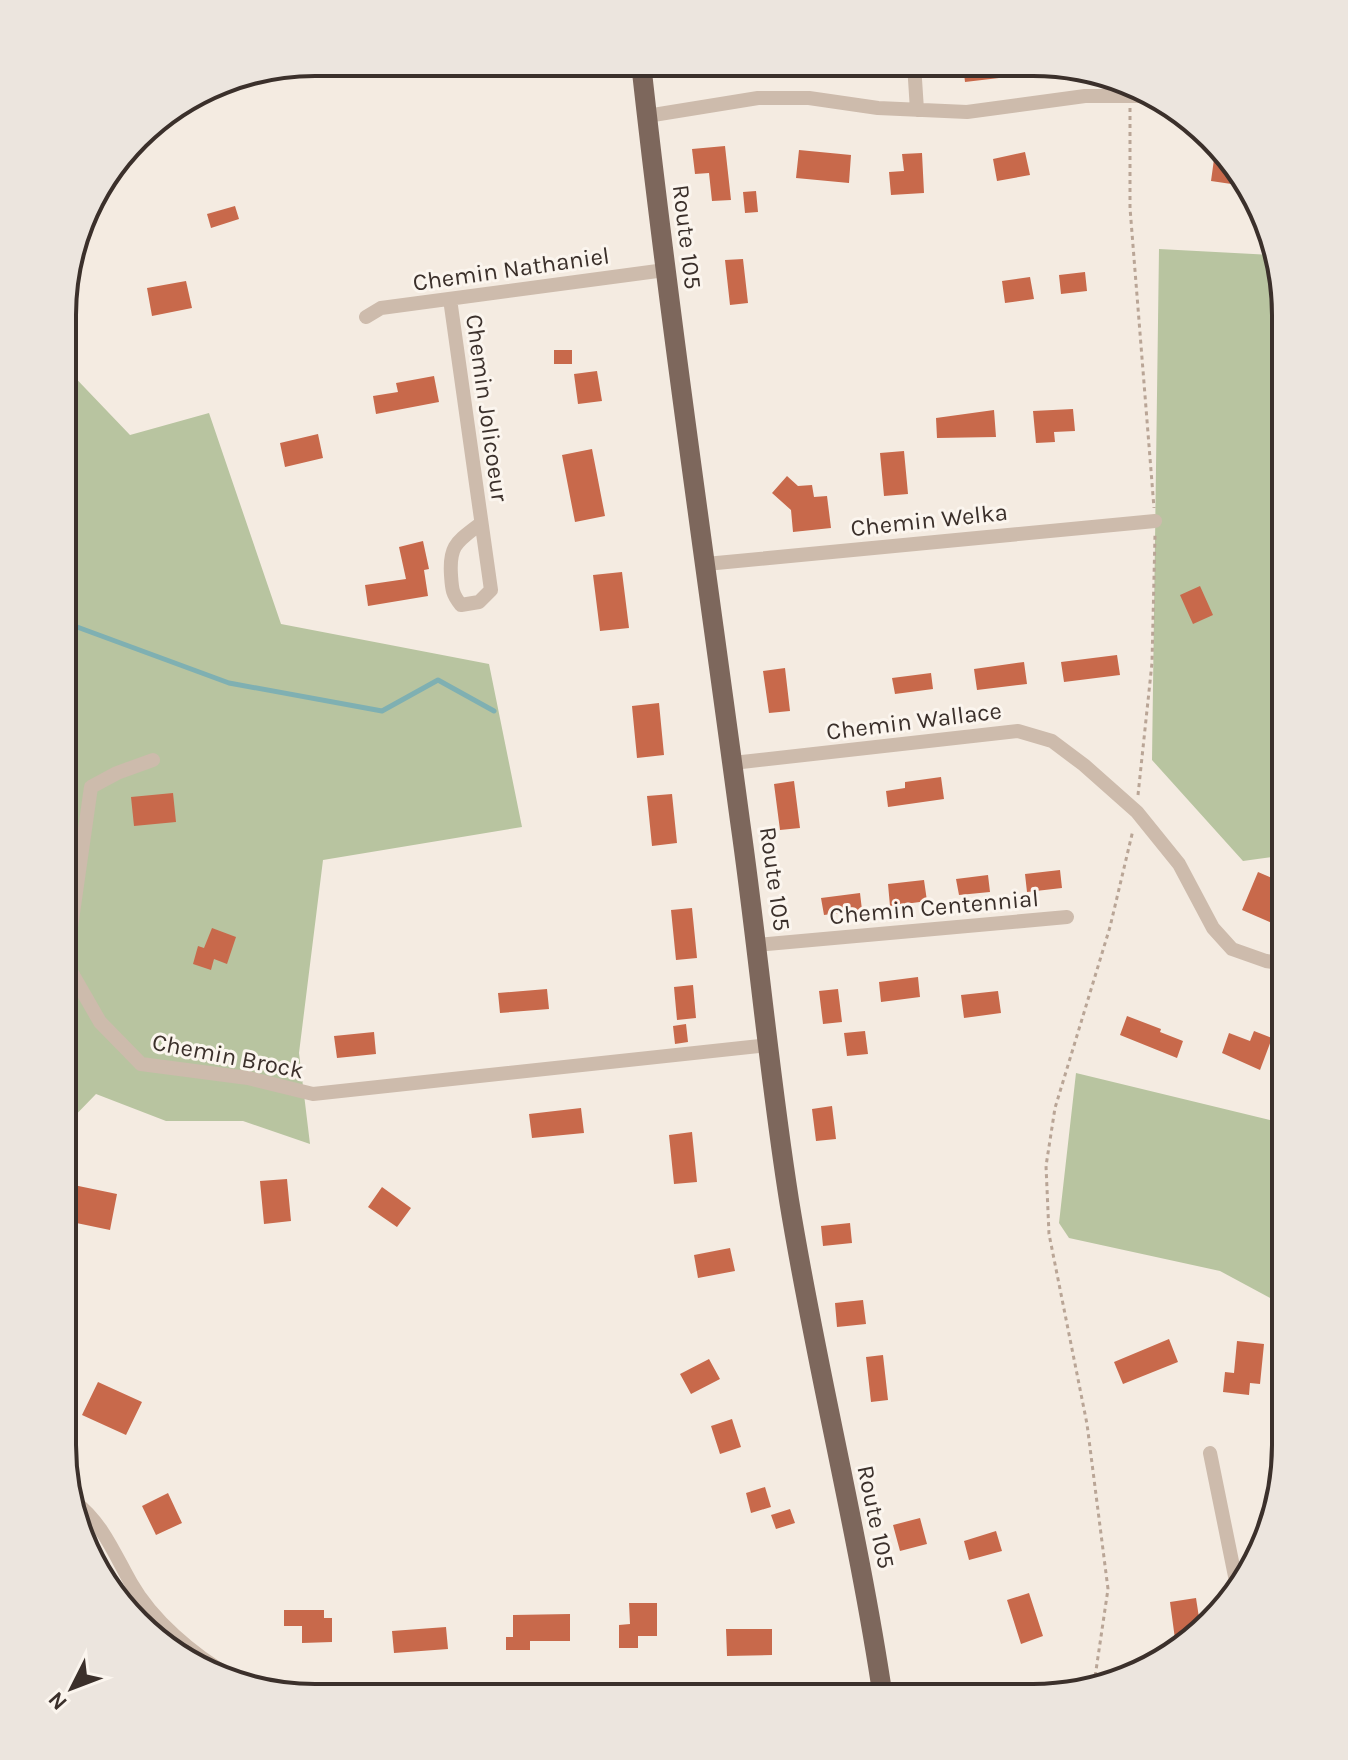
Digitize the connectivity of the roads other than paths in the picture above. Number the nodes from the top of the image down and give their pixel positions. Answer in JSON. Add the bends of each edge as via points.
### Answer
{"nodes":[{"id":1,"x":642,"y":76,"type":"edge"},
{"id":2,"x":915,"y":76,"type":"edge"},
{"id":3,"x":1125,"y":95,"type":"edge"},
{"id":4,"x":917,"y":110,"type":"junction"},
{"id":5,"x":647,"y":116,"type":"junction"},
{"id":6,"x":665,"y":270,"type":"junction"},
{"id":7,"x":450,"y":299,"type":"junction"},
{"id":8,"x":366,"y":317,"type":"dead end"},
{"id":9,"x":1155,"y":521,"type":"road end"},
{"id":10,"x":480,"y":524,"type":"junction"},
{"id":11,"x":706,"y":564,"type":"junction"},
{"id":12,"x":153,"y":760,"type":"dead end"},
{"id":13,"x":733,"y":763,"type":"junction"},
{"id":14,"x":76,"y":892,"type":"edge"},
{"id":15,"x":1067,"y":917,"type":"dead end"},
{"id":16,"x":757,"y":945,"type":"junction"},
{"id":17,"x":1271,"y":962,"type":"edge"},
{"id":18,"x":76,"y":980,"type":"edge"},
{"id":19,"x":769,"y":1045,"type":"junction"},
{"id":20,"x":1210,"y":1453,"type":"dead end"},
{"id":21,"x":86,"y":1511,"type":"edge"},
{"id":22,"x":1234,"y":1574,"type":"edge"},
{"id":23,"x":185,"y":1645,"type":"edge"},
{"id":24,"x":881,"y":1684,"type":"edge"}],
"edges":[{"from":1,"to":5,"type":"main road","name":"Route 105"},
{"from":2,"to":4,"type":"street"},
{"from":3,"to":4,"type":"street","via":[[983,112]]},
{"from":4,"to":5,"type":"street","via":[[786,97]]},
{"from":5,"to":6,"type":"main road","name":"Route 105"},
{"from":6,"to":7,"type":"street","name":"Chemin Nathaniel"},
{"from":6,"to":11,"type":"main road","name":"Route 105"},
{"from":7,"to":8,"type":"street","name":"Chemin Nathaniel","via":[[381,308]]},
{"from":7,"to":10,"type":"street","name":"Chemin Jolicoeur"},
{"from":9,"to":11,"type":"street","name":"Chemin Welka"},
{"from":10,"to":10,"type":"street","name":"Chemin Jolicoeur","via":[[450,553],[452,594],[461,605],[479,602],[491,590]]},
{"from":11,"to":13,"type":"main road","name":"Route 105"},
{"from":12,"to":14,"type":"street","name":"Chemin Brock","via":[[91,787]]},
{"from":13,"to":16,"type":"main road","name":"Route 105"},
{"from":13,"to":17,"type":"street","name":"Chemin Wallace","via":[[1018,731],[1052,741],[1137,812],[1179,864],[1213,928],[1232,949]]},
{"from":15,"to":16,"type":"street","name":"Chemin Centennial"},
{"from":16,"to":19,"type":"main road","name":"Route 105"},
{"from":18,"to":19,"type":"street","name":"Chemin Brock","via":[[100,1022],[141,1064],[248,1078],[313,1094]]},
{"from":19,"to":24,"type":"main road","name":"Route 105","via":[[794,1227]]},
{"from":20,"to":22,"type":"street"},
{"from":21,"to":23,"type":"street","via":[[115,1550],[132,1586]]}]}
